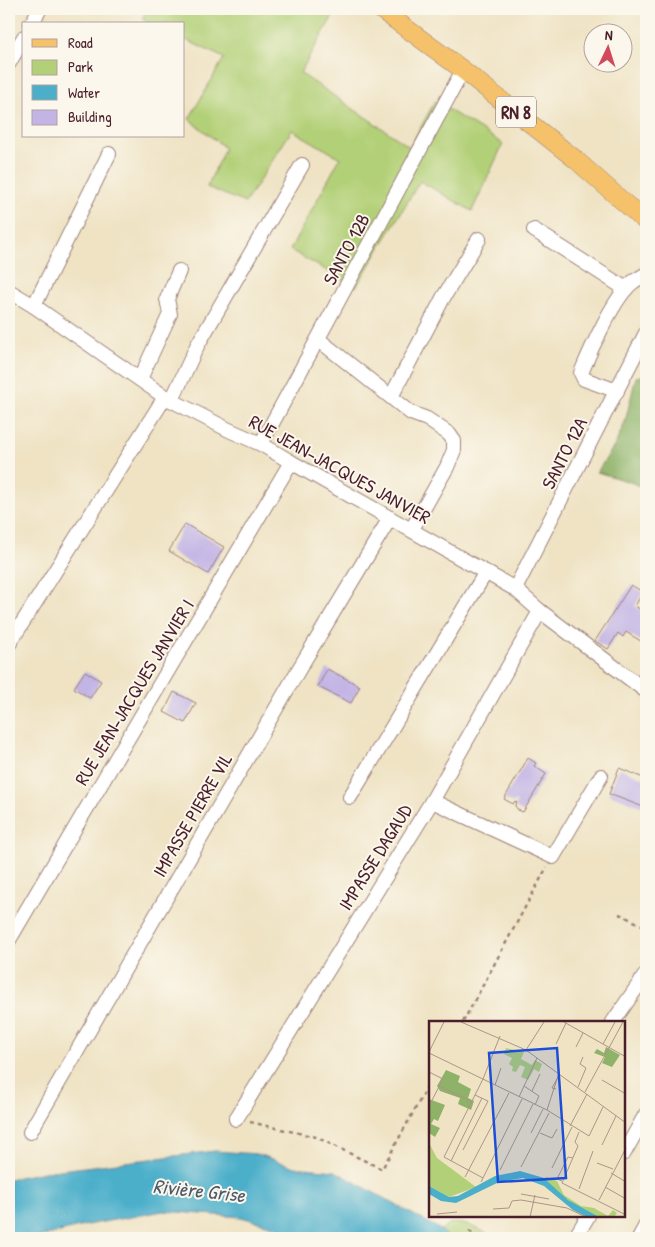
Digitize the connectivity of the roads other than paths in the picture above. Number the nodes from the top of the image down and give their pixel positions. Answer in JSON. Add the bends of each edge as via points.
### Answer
{"nodes":[{"id":1,"x":40,"y":9,"type":"edge"},
{"id":2,"x":380,"y":9,"type":"edge"},
{"id":3,"x":32,"y":22,"type":"edge"},
{"id":4,"x":22,"y":40,"type":"edge"},
{"id":5,"x":9,"y":62,"type":"edge"},
{"id":6,"x":463,"y":70,"type":"junction"},
{"id":7,"x":109,"y":154,"type":"dead end"},
{"id":8,"x":302,"y":165,"type":"dead end"},
{"id":9,"x":646,"y":222,"type":"edge"},
{"id":10,"x":534,"y":230,"type":"dead end"},
{"id":11,"x":479,"y":239,"type":"dead end"},
{"id":12,"x":179,"y":270,"type":"dead end"},
{"id":13,"x":646,"y":274,"type":"edge"},
{"id":14,"x":626,"y":289,"type":"junction"},
{"id":15,"x":9,"y":291,"type":"edge"},
{"id":16,"x":34,"y":306,"type":"junction"},
{"id":17,"x":646,"y":333,"type":"edge"},
{"id":18,"x":319,"y":340,"type":"junction"},
{"id":19,"x":140,"y":379,"type":"junction"},
{"id":20,"x":617,"y":391,"type":"junction"},
{"id":21,"x":391,"y":397,"type":"junction"},
{"id":22,"x":168,"y":399,"type":"junction"},
{"id":23,"x":262,"y":444,"type":"junction"},
{"id":24,"x":291,"y":462,"type":"junction"},
{"id":25,"x":390,"y":518,"type":"junction"},
{"id":26,"x":412,"y":530,"type":"junction"},
{"id":27,"x":486,"y":572,"type":"junction"},
{"id":28,"x":515,"y":590,"type":"junction"},
{"id":29,"x":540,"y":611,"type":"junction"},
{"id":30,"x":9,"y":644,"type":"edge"},
{"id":31,"x":645,"y":687,"type":"edge"},
{"id":32,"x":601,"y":776,"type":"dead end"},
{"id":33,"x":350,"y":797,"type":"dead end"},
{"id":34,"x":432,"y":801,"type":"junction"},
{"id":35,"x":9,"y":940,"type":"edge"},
{"id":36,"x":646,"y":974,"type":"edge"},
{"id":37,"x":614,"y":1021,"type":"edge"},
{"id":38,"x":646,"y":1114,"type":"edge"},
{"id":39,"x":236,"y":1118,"type":"road end"},
{"id":40,"x":30,"y":1132,"type":"dead end"},
{"id":41,"x":625,"y":1150,"type":"edge"},
{"id":42,"x":587,"y":1217,"type":"edge"},
{"id":43,"x":646,"y":1225,"type":"edge"},
{"id":44,"x":575,"y":1238,"type":"edge"},
{"id":45,"x":639,"y":1238,"type":"edge"}],
"edges":[{"from":1,"to":3,"type":"street"},
{"from":2,"to":6,"type":"main road","number":"RN 8"},
{"from":4,"to":5,"type":"street"},
{"from":6,"to":9,"type":"main road","number":"RN 8","via":[[575,159]]},
{"from":6,"to":18,"type":"street","name":"SANTO 12B"},
{"from":7,"to":16,"type":"street"},
{"from":8,"to":22,"type":"street"},
{"from":10,"to":14,"type":"street"},
{"from":11,"to":21,"type":"street","via":[[443,298]]},
{"from":12,"to":19,"type":"street","via":[[167,299],[170,314]]},
{"from":13,"to":14,"type":"street"},
{"from":14,"to":20,"type":"street","via":[[595,341],[581,373],[584,380]]},
{"from":15,"to":16,"type":"street","name":"RUE JEAN-JACQUES JANVIER"},
{"from":16,"to":19,"type":"street","name":"RUE JEAN-JACQUES JANVIER"},
{"from":17,"to":20,"type":"street","name":"SANTO 12A"},
{"from":18,"to":21,"type":"street"},
{"from":18,"to":23,"type":"street","name":"SANTO 12B"},
{"from":19,"to":22,"type":"street","name":"RUE JEAN-JACQUES JANVIER"},
{"from":20,"to":28,"type":"street","name":"SANTO 12A"},
{"from":21,"to":26,"type":"street","via":[[411,413],[441,428],[454,441],[447,467]]},
{"from":22,"to":23,"type":"street","name":"RUE JEAN-JACQUES JANVIER"},
{"from":22,"to":30,"type":"street"},
{"from":23,"to":24,"type":"street","name":"RUE JEAN-JACQUES JANVIER"},
{"from":24,"to":25,"type":"street","name":"RUE JEAN-JACQUES JANVIER"},
{"from":24,"to":35,"type":"street","name":"RUE JEAN-JACQUES JANVIER I"},
{"from":25,"to":26,"type":"street","name":"RUE JEAN-JACQUES JANVIER"},
{"from":25,"to":40,"type":"street","name":"IMPASSE PIERRE VIL"},
{"from":26,"to":27,"type":"street","name":"RUE JEAN-JACQUES JANVIER"},
{"from":27,"to":28,"type":"street","name":"RUE JEAN-JACQUES JANVIER"},
{"from":27,"to":33,"type":"street"},
{"from":28,"to":29,"type":"street","name":"RUE JEAN-JACQUES JANVIER"},
{"from":29,"to":31,"type":"street","name":"RUE JEAN-JACQUES JANVIER"},
{"from":29,"to":34,"type":"street","name":"IMPASSE DAGAUD"},
{"from":32,"to":34,"type":"street","via":[[553,857]]},
{"from":34,"to":39,"type":"street","name":"IMPASSE DAGAUD"},
{"from":36,"to":37,"type":"street"},
{"from":38,"to":41,"type":"street"},
{"from":42,"to":44,"type":"street"},
{"from":43,"to":45,"type":"street"}]}
